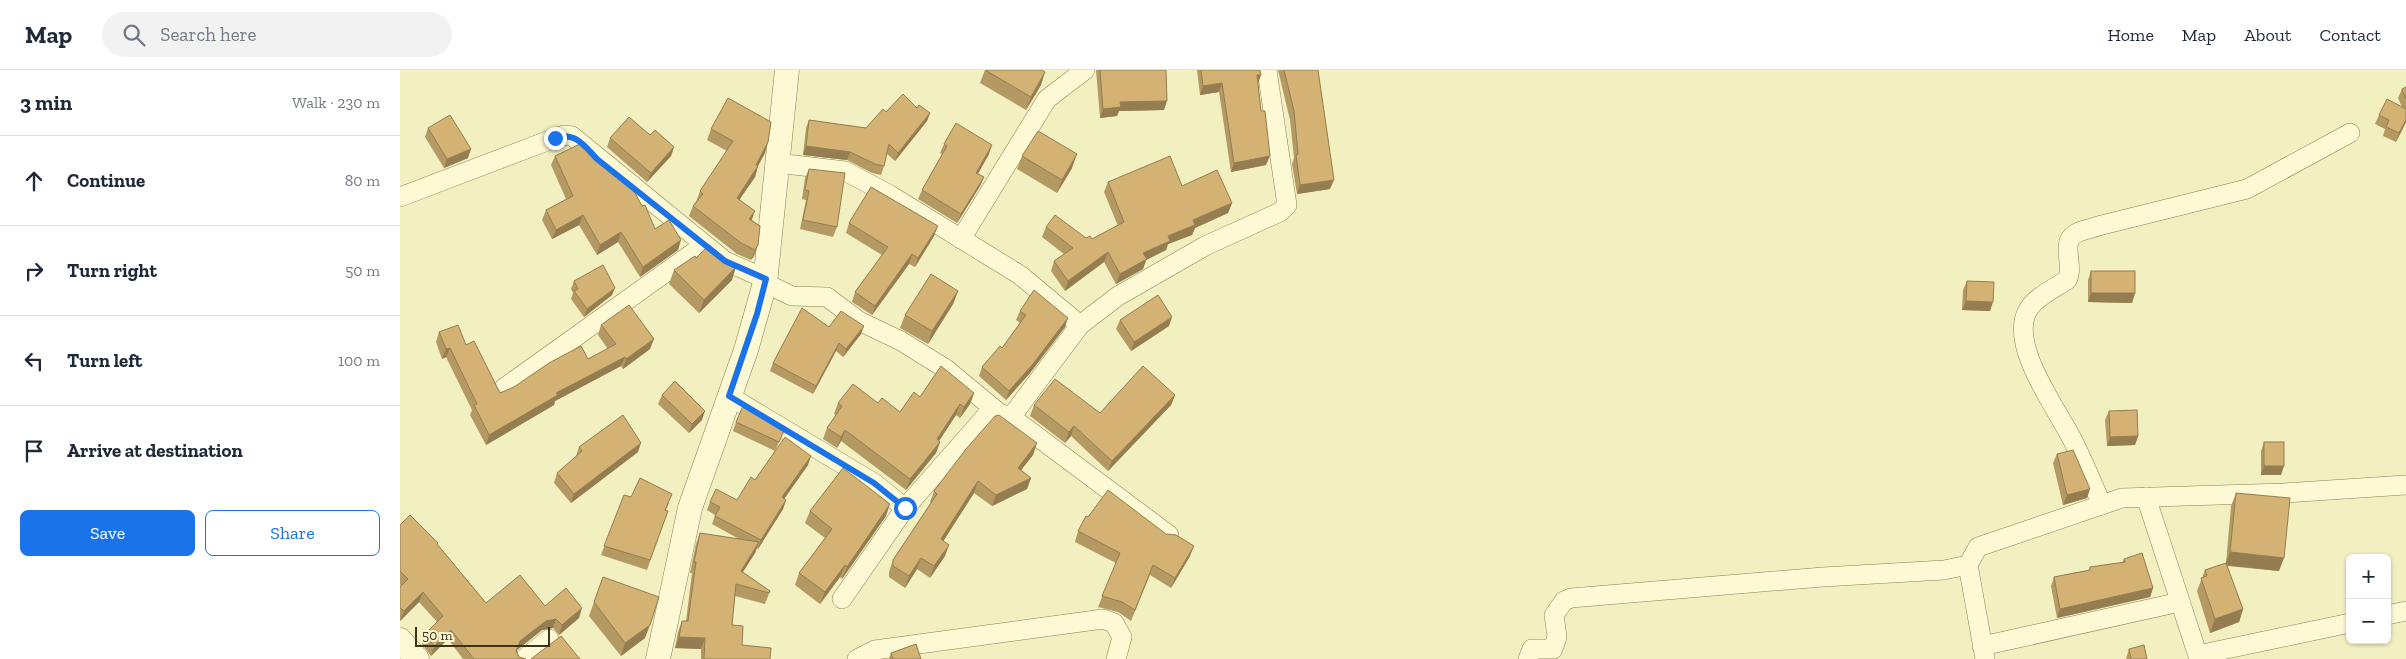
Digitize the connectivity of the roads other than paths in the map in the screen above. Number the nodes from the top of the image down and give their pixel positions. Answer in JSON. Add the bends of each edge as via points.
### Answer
{"nodes":[{"id":1,"x":786,"y":70,"type":"edge"},
{"id":2,"x":1086,"y":70,"type":"edge"},
{"id":3,"x":1267,"y":70,"type":"edge"},
{"id":4,"x":2350,"y":133,"type":"dead end"},
{"id":5,"x":777,"y":164,"type":"junction"},
{"id":6,"x":400,"y":197,"type":"edge"},
{"id":7,"x":961,"y":239,"type":"junction"},
{"id":8,"x":704,"y":245,"type":"junction"},
{"id":9,"x":765,"y":281,"type":"junction"},
{"id":10,"x":1080,"y":325,"type":"junction"},
{"id":11,"x":504,"y":388,"type":"dead end"},
{"id":12,"x":729,"y":396,"type":"junction"},
{"id":13,"x":1005,"y":415,"type":"junction"},
{"id":14,"x":2406,"y":485,"type":"edge"},
{"id":15,"x":2146,"y":497,"type":"junction"},
{"id":16,"x":2102,"y":505,"type":"junction"},
{"id":17,"x":905,"y":508,"type":"junction"},
{"id":18,"x":1170,"y":534,"type":"edge"},
{"id":19,"x":1968,"y":565,"type":"junction"},
{"id":20,"x":842,"y":599,"type":"dead end"},
{"id":21,"x":2180,"y":602,"type":"junction"},
{"id":22,"x":2406,"y":611,"type":"edge"},
{"id":23,"x":2391,"y":614,"type":"edge"},
{"id":24,"x":2346,"y":624,"type":"edge"},
{"id":25,"x":400,"y":640,"type":"edge"},
{"id":26,"x":549,"y":640,"type":"dead end"},
{"id":27,"x":1983,"y":652,"type":"edge"},
{"id":28,"x":2199,"y":657,"type":"edge"},
{"id":29,"x":418,"y":659,"type":"edge"},
{"id":30,"x":524,"y":659,"type":"edge"},
{"id":31,"x":658,"y":659,"type":"edge"},
{"id":32,"x":857,"y":659,"type":"edge"},
{"id":33,"x":1116,"y":659,"type":"edge"},
{"id":34,"x":1528,"y":659,"type":"edge"}],
"edges":[{"from":1,"to":5,"type":"street"},
{"from":2,"to":7,"type":"street","via":[[1047,99]]},
{"from":3,"to":10,"type":"street","via":[[1287,205],[1280,212],[1205,246],[1118,296]]},
{"from":4,"to":16,"type":"street","via":[[2247,189],[2098,226],[2074,234],[2070,239],[2070,274],[2067,280],[2031,306],[2024,318],[2023,331],[2032,368],[2072,438]]},
{"from":5,"to":7,"type":"street","via":[[845,171]]},
{"from":5,"to":9,"type":"street"},
{"from":6,"to":8,"type":"street","via":[[564,135],[581,142],[597,159]]},
{"from":7,"to":10,"type":"street","via":[[1020,275]]},
{"from":8,"to":9,"type":"street","via":[[725,261]]},
{"from":8,"to":11,"type":"street"},
{"from":9,"to":12,"type":"street"},
{"from":9,"to":13,"type":"street","via":[[792,296],[828,297],[860,321],[901,341],[946,369]]},
{"from":10,"to":13,"type":"street"},
{"from":12,"to":17,"type":"street","via":[[874,483]]},
{"from":12,"to":31,"type":"street","via":[[690,508]]},
{"from":13,"to":17,"type":"street","via":[[985,418]]},
{"from":13,"to":18,"type":"street"},
{"from":14,"to":15,"type":"street"},
{"from":15,"to":16,"type":"street","via":[[2122,498]]},
{"from":15,"to":21,"type":"street"},
{"from":16,"to":19,"type":"street","via":[[1978,547]]},
{"from":17,"to":20,"type":"street"},
{"from":19,"to":27,"type":"street"},
{"from":19,"to":34,"type":"street","via":[[1944,570],[1571,598],[1564,601],[1554,615],[1557,637],[1553,649],[1532,649]]},
{"from":21,"to":27,"type":"street"},
{"from":21,"to":28,"type":"street"},
{"from":22,"to":23,"type":"street"},
{"from":24,"to":28,"type":"street"},
{"from":25,"to":29,"type":"street"},
{"from":26,"to":30,"type":"street"},
{"from":32,"to":33,"type":"street","via":[[875,650],[1103,619],[1114,623],[1122,637]]}]}
